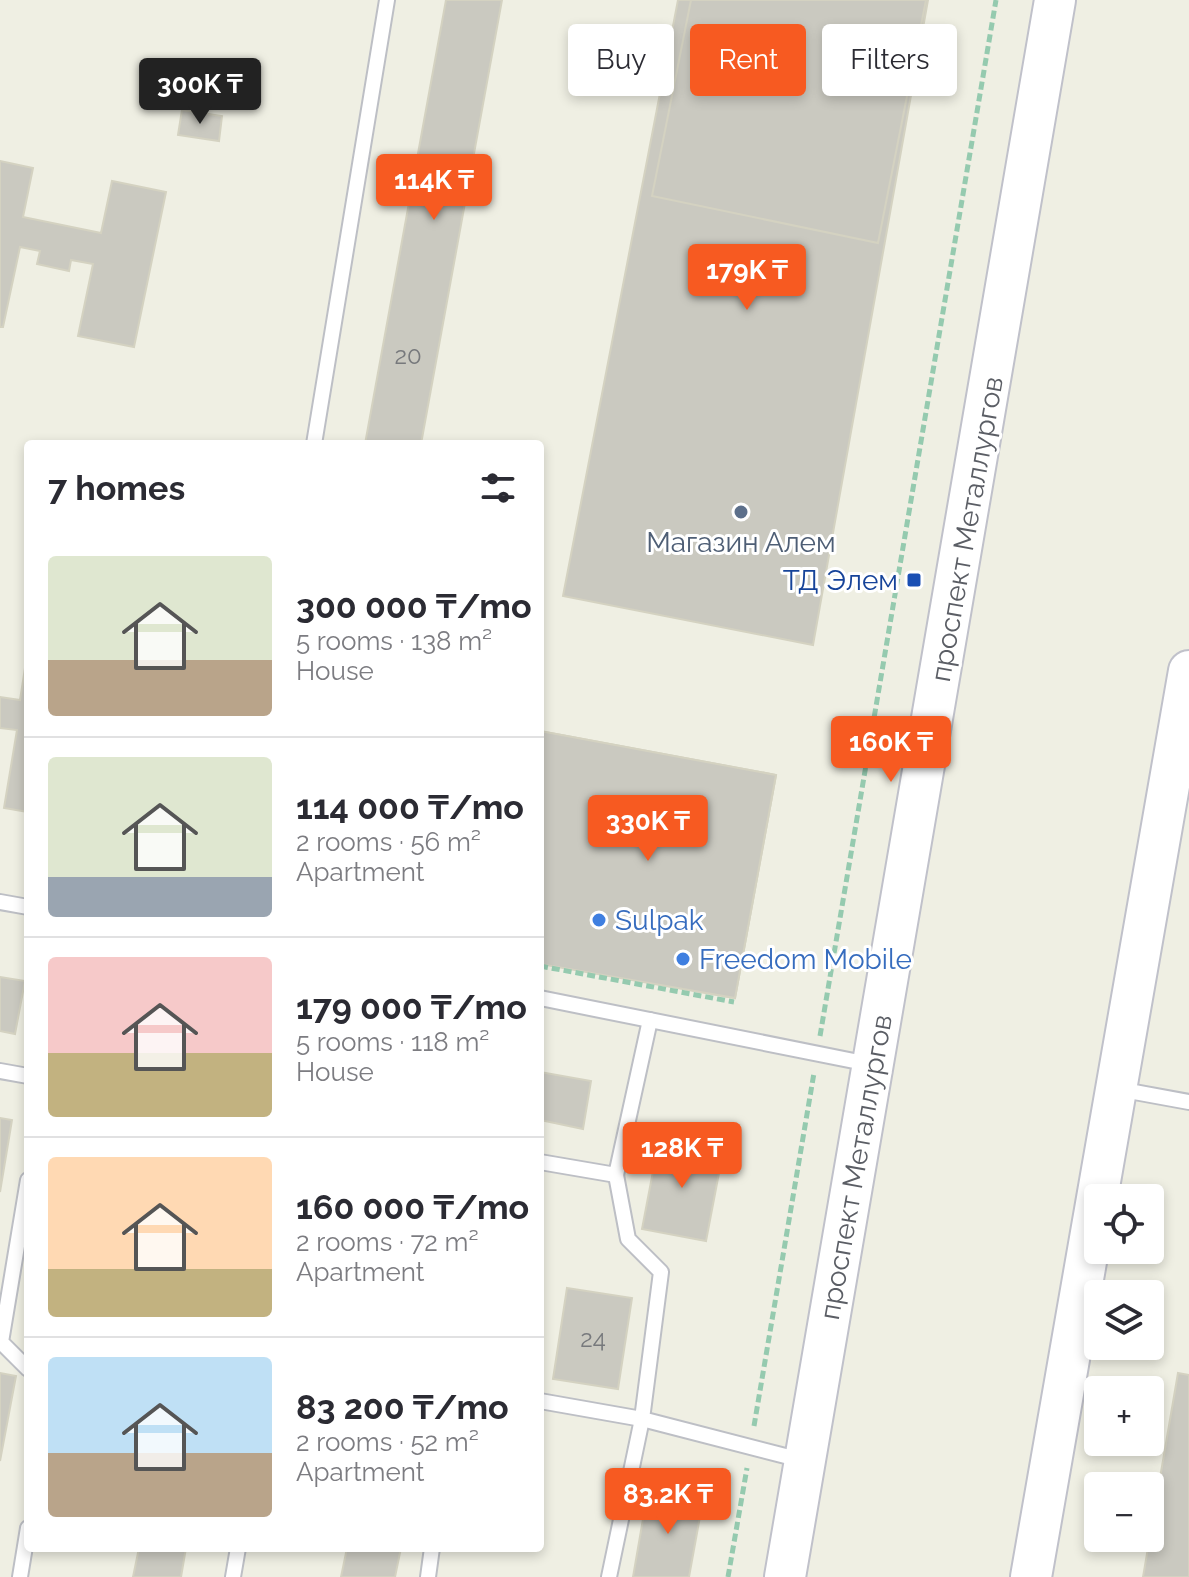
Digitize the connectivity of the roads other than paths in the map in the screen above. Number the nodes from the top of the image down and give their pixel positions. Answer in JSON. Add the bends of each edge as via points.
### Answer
{"nodes":[{"id":1,"x":387,"y":0,"type":"edge"},
{"id":2,"x":1055,"y":0,"type":"edge"},
{"id":3,"x":315,"y":440,"type":"edge"},
{"id":4,"x":1189,"y":671,"type":"edge"},
{"id":5,"x":0,"y":902,"type":"edge"},
{"id":6,"x":24,"y":906,"type":"edge"},
{"id":7,"x":544,"y":999,"type":"edge"},
{"id":8,"x":650,"y":1020,"type":"junction"},
{"id":9,"x":874,"y":1065,"type":"junction"},
{"id":10,"x":0,"y":1071,"type":"edge"},
{"id":11,"x":24,"y":1075,"type":"edge"},
{"id":12,"x":1116,"y":1089,"type":"junction"},
{"id":13,"x":1189,"y":1102,"type":"edge"},
{"id":14,"x":544,"y":1163,"type":"edge"},
{"id":15,"x":616,"y":1175,"type":"junction"},
{"id":16,"x":24,"y":1204,"type":"edge"},
{"id":17,"x":24,"y":1365,"type":"edge"},
{"id":18,"x":544,"y":1402,"type":"edge"},
{"id":19,"x":642,"y":1419,"type":"junction"},
{"id":20,"x":805,"y":1462,"type":"junction"},
{"id":21,"x":24,"y":1552,"type":"edge"},
{"id":22,"x":237,"y":1552,"type":"edge"},
{"id":23,"x":431,"y":1552,"type":"edge"},
{"id":24,"x":20,"y":1577,"type":"edge"},
{"id":25,"x":233,"y":1577,"type":"edge"},
{"id":26,"x":428,"y":1577,"type":"edge"},
{"id":27,"x":609,"y":1577,"type":"edge"},
{"id":28,"x":785,"y":1577,"type":"edge"},
{"id":29,"x":1031,"y":1577,"type":"edge"}],
"edges":[{"from":1,"to":3,"type":"lane"},
{"from":2,"to":9,"type":"main road","name":"проспект Металлургов"},
{"from":4,"to":12,"type":"main road"},
{"from":5,"to":6,"type":"lane"},
{"from":7,"to":8,"type":"lane"},
{"from":8,"to":9,"type":"lane"},
{"from":8,"to":15,"type":"lane"},
{"from":9,"to":20,"type":"main road","name":"проспект Металлургов"},
{"from":10,"to":11,"type":"lane"},
{"from":12,"to":13,"type":"lane"},
{"from":12,"to":29,"type":"main road"},
{"from":14,"to":15,"type":"lane"},
{"from":15,"to":19,"type":"lane","via":[[628,1239],[661,1272]]},
{"from":16,"to":17,"type":"lane","via":[[1,1342]]},
{"from":18,"to":19,"type":"lane"},
{"from":19,"to":20,"type":"lane"},
{"from":19,"to":27,"type":"lane"},
{"from":20,"to":28,"type":"main road","name":"проспект Металлургов"},
{"from":21,"to":24,"type":"lane"},
{"from":22,"to":25,"type":"lane"},
{"from":23,"to":26,"type":"lane"}]}
